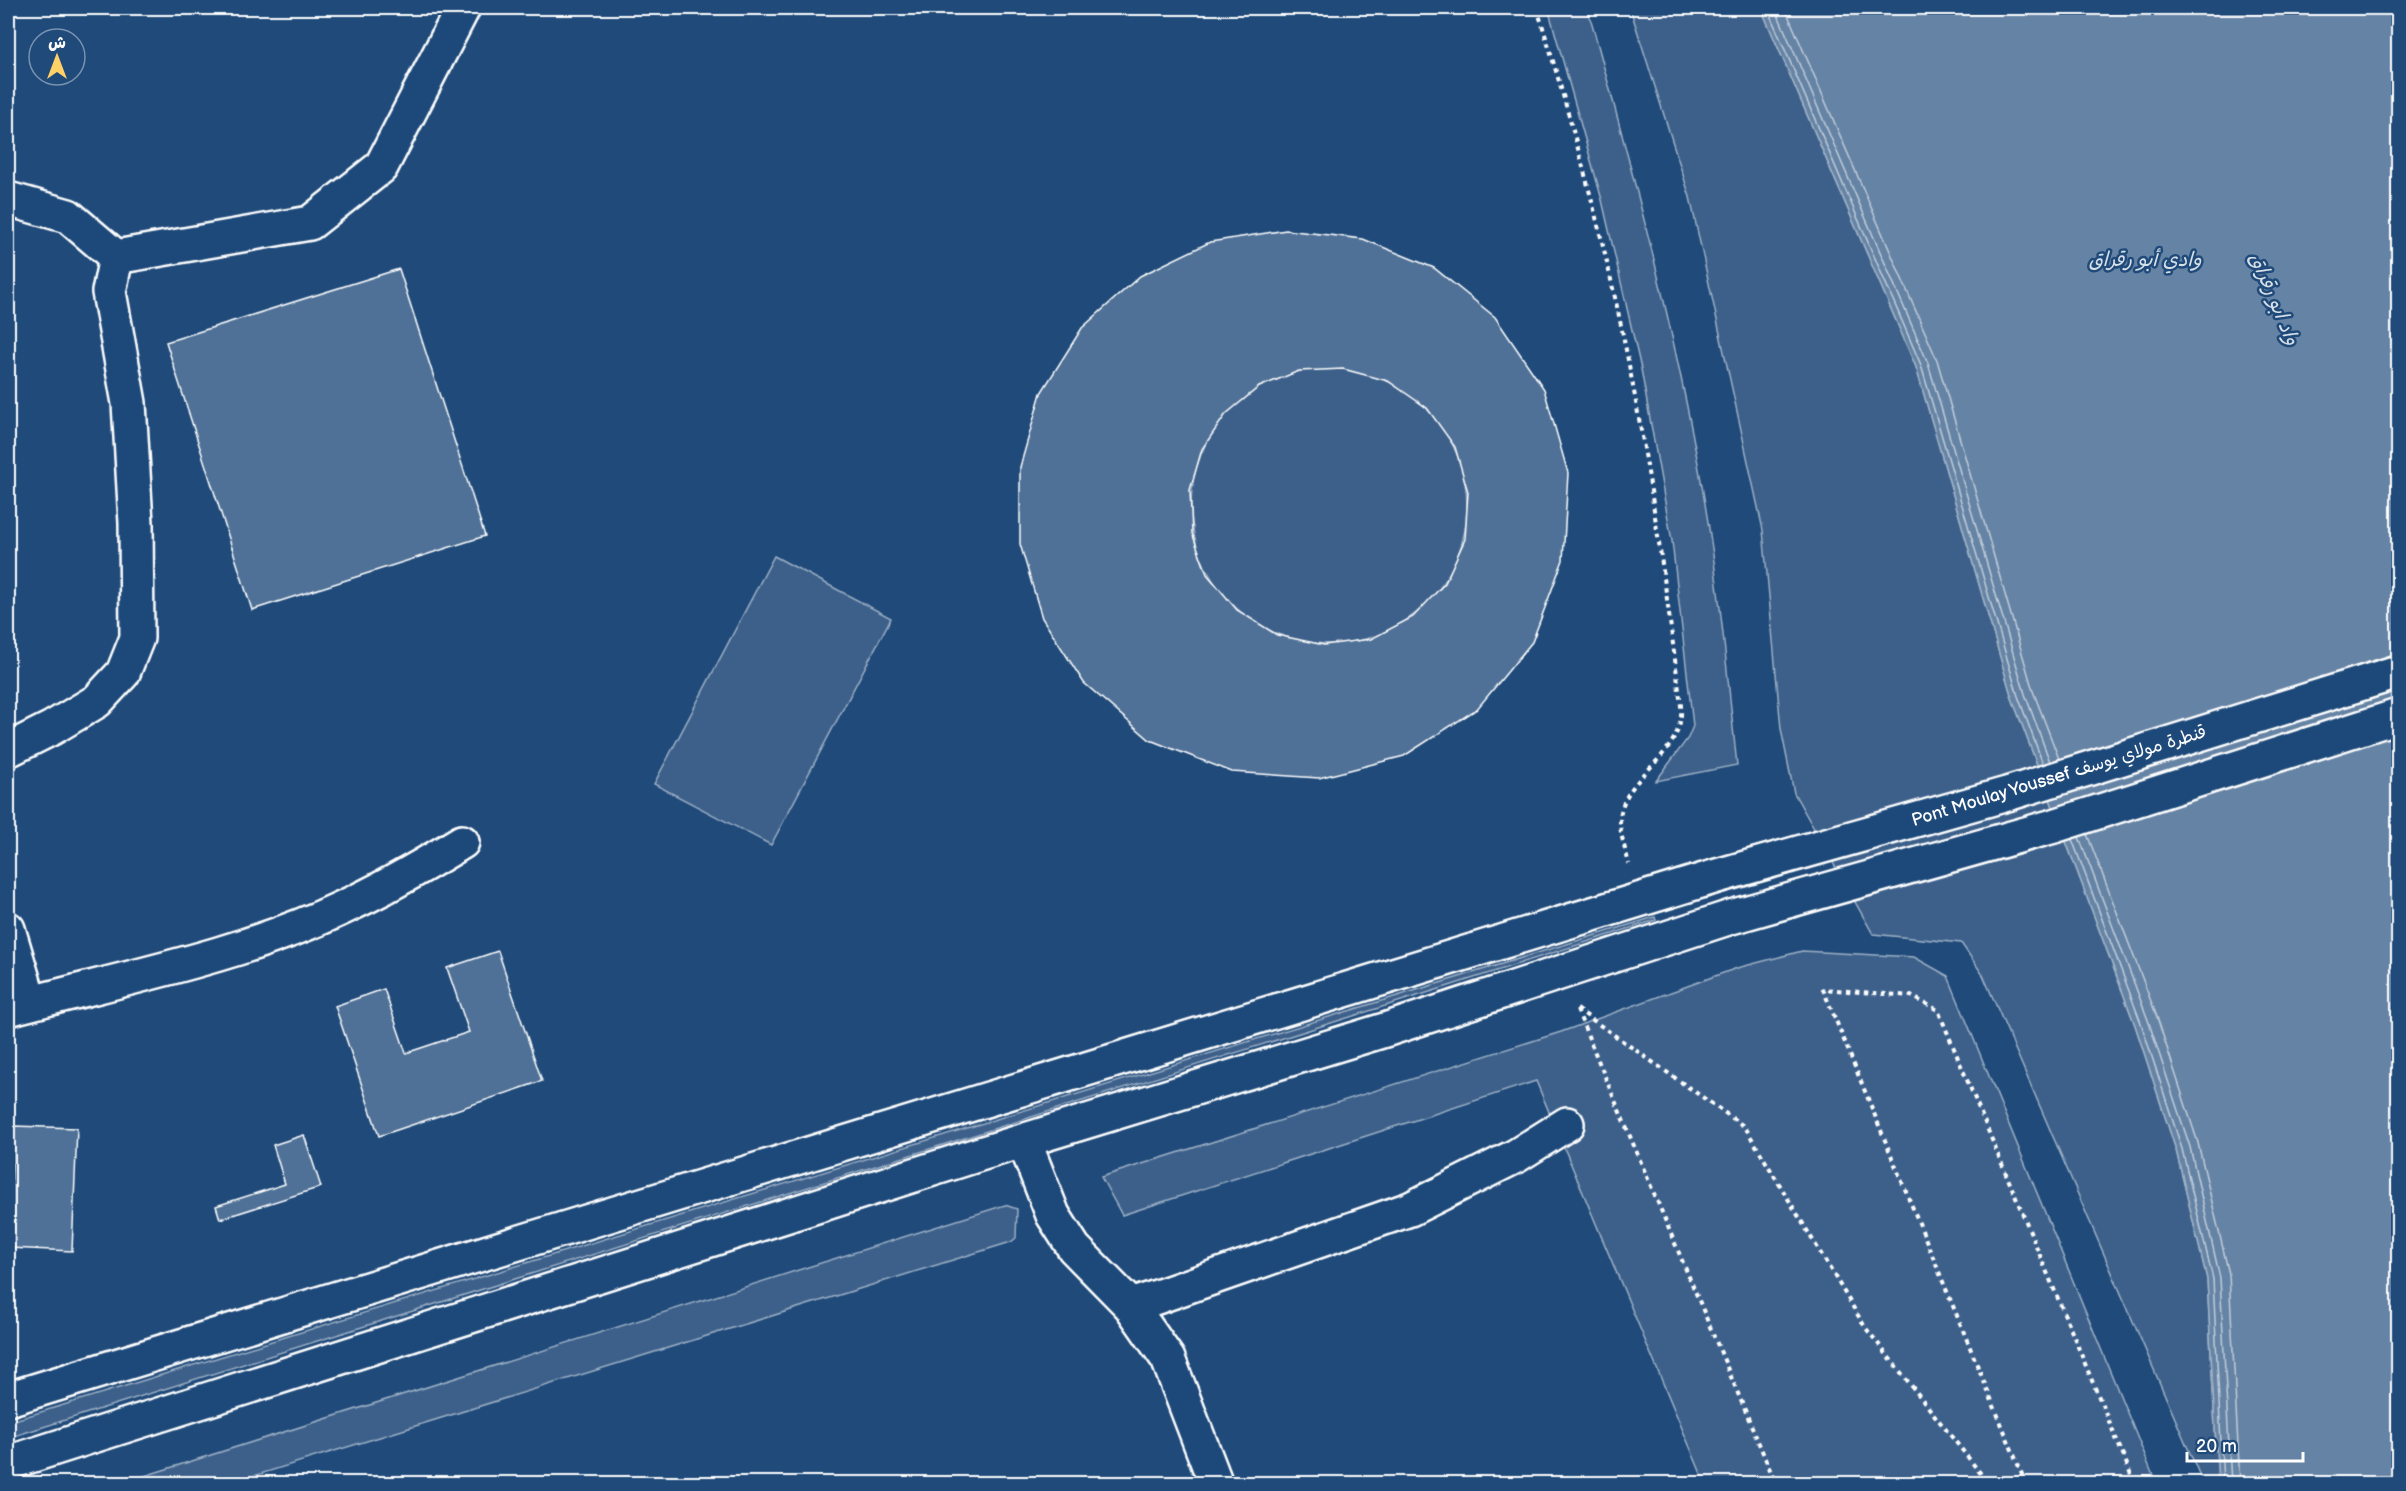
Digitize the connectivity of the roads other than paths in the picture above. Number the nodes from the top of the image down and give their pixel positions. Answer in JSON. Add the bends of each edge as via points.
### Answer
{"nodes":[{"id":1,"x":463,"y":8,"type":"edge"},
{"id":2,"x":8,"y":200,"type":"edge"},
{"id":3,"x":116,"y":257,"type":"junction"},
{"id":4,"x":2398,"y":672,"type":"edge"},
{"id":5,"x":2398,"y":716,"type":"edge"},
{"id":6,"x":8,"y":750,"type":"edge"},
{"id":7,"x":462,"y":842,"type":"dead end"},
{"id":8,"x":8,"y":929,"type":"edge"},
{"id":9,"x":19,"y":1006,"type":"edge"},
{"id":10,"x":1567,"y":1124,"type":"dead end"},
{"id":11,"x":1024,"y":1142,"type":"junction"},
{"id":12,"x":1131,"y":1305,"type":"junction"},
{"id":13,"x":8,"y":1399,"type":"edge"},
{"id":14,"x":8,"y":1463,"type":"edge"},
{"id":15,"x":1216,"y":1484,"type":"edge"}],
"edges":[{"from":1,"to":3,"type":"street","via":[[381,167],[310,223]]},
{"from":2,"to":3,"type":"street","via":[[68,216]]},
{"from":3,"to":6,"type":"street","via":[[109,292],[129,403],[137,638],[123,673],[97,701]]},
{"from":4,"to":13,"type":"street","name":"Pont Moulay Youssef قنطرة مولاي يوسف","via":[[2007,794],[1717,876]]},
{"from":5,"to":11,"type":"street","via":[[2054,826],[1731,917]]},
{"from":7,"to":9,"type":"street","via":[[403,878],[295,928],[247,945]]},
{"from":8,"to":9,"type":"street"},
{"from":10,"to":12,"type":"street","via":[[1516,1156],[1410,1209]]},
{"from":11,"to":12,"type":"street","via":[[1053,1215],[1074,1248]]},
{"from":11,"to":14,"type":"street"},
{"from":12,"to":15,"type":"street","via":[[1167,1359]]}]}
